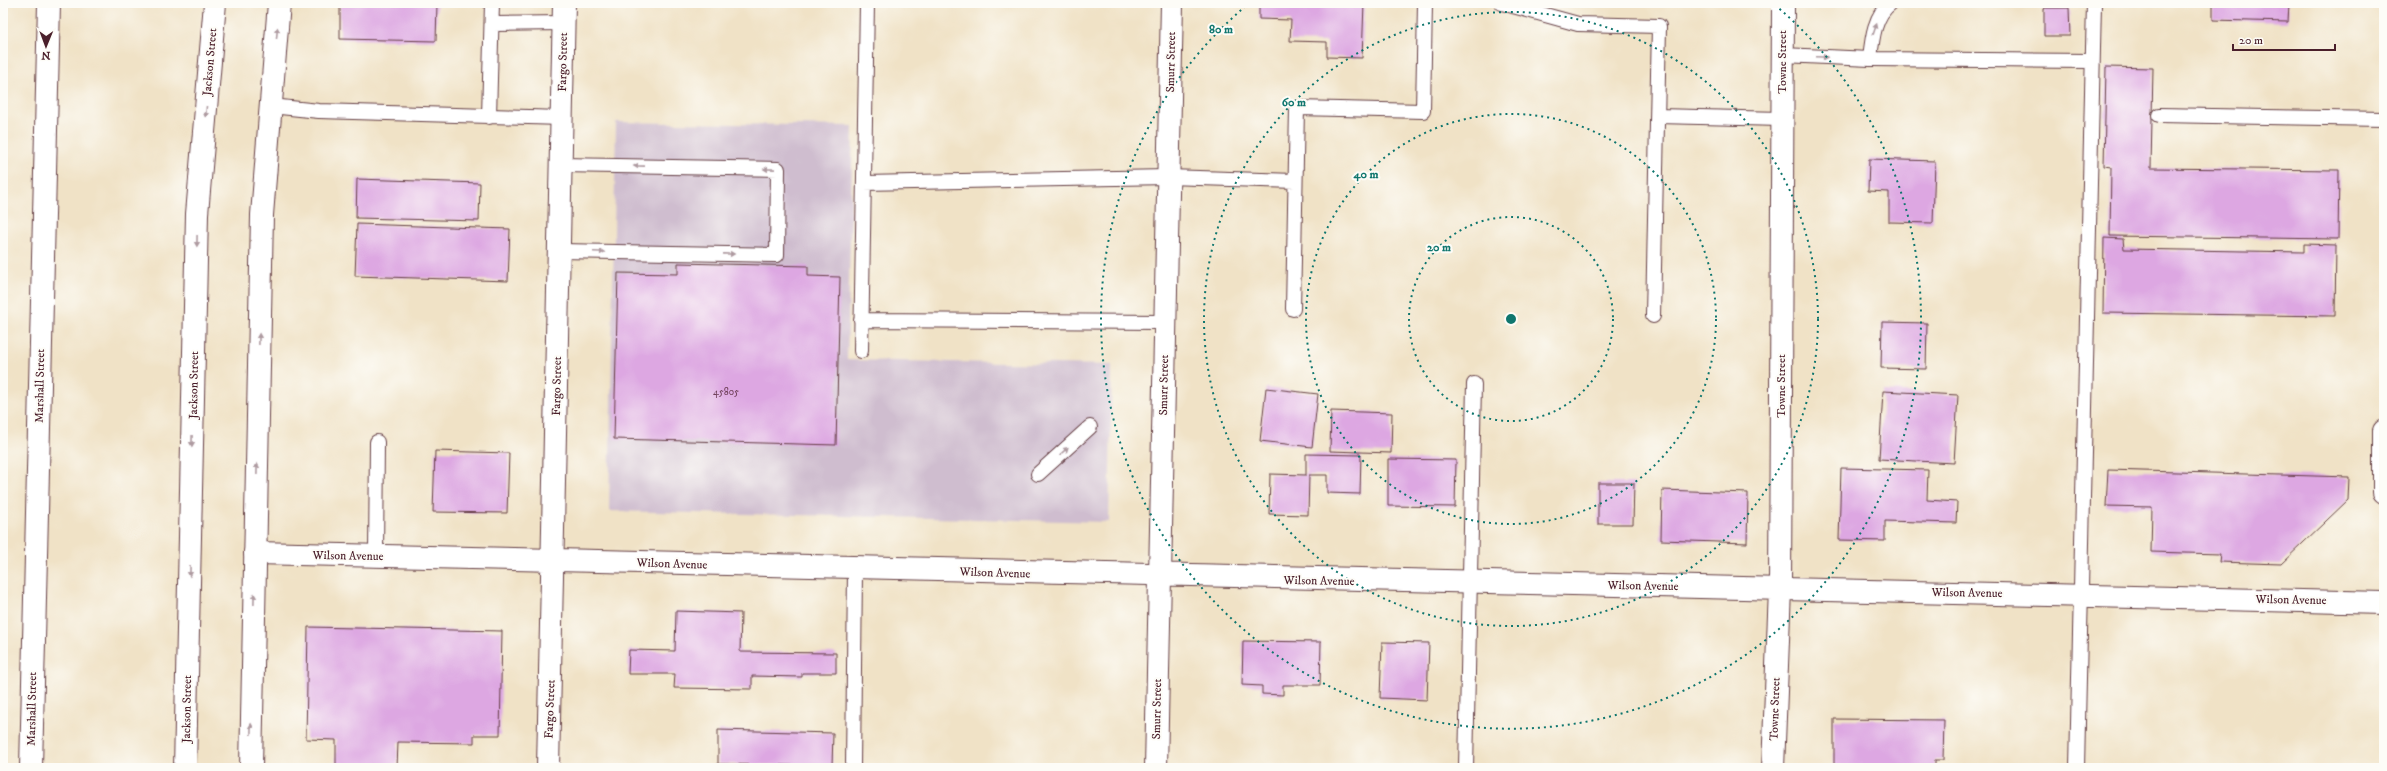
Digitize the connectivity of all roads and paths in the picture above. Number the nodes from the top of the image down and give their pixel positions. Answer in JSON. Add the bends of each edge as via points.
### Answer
{"nodes":[{"id":1,"x":49,"y":3,"type":"edge"},
{"id":2,"x":215,"y":3,"type":"edge"},
{"id":3,"x":280,"y":3,"type":"edge"},
{"id":4,"x":492,"y":3,"type":"edge"},
{"id":5,"x":867,"y":3,"type":"edge"},
{"id":6,"x":1172,"y":3,"type":"edge"},
{"id":7,"x":1425,"y":3,"type":"edge"},
{"id":8,"x":1502,"y":3,"type":"edge"},
{"id":9,"x":1783,"y":3,"type":"edge"},
{"id":10,"x":1891,"y":3,"type":"edge"},
{"id":11,"x":2094,"y":3,"type":"edge"},
{"id":12,"x":564,"y":13,"type":"edge"},
{"id":13,"x":492,"y":24,"type":"junction"},
{"id":14,"x":1783,"y":55,"type":"junction"},
{"id":15,"x":1870,"y":59,"type":"junction"},
{"id":16,"x":2092,"y":61,"type":"junction"},
{"id":17,"x":271,"y":106,"type":"junction"},
{"id":18,"x":1658,"y":116,"type":"junction"},
{"id":19,"x":2159,"y":116,"type":"dead end"},
{"id":20,"x":489,"y":117,"type":"junction"},
{"id":21,"x":562,"y":118,"type":"junction"},
{"id":22,"x":1782,"y":118,"type":"junction"},
{"id":23,"x":2384,"y":119,"type":"edge"},
{"id":24,"x":561,"y":165,"type":"junction"},
{"id":25,"x":1168,"y":177,"type":"junction"},
{"id":26,"x":1295,"y":181,"type":"junction"},
{"id":27,"x":864,"y":183,"type":"junction"},
{"id":28,"x":560,"y":250,"type":"junction"},
{"id":29,"x":1293,"y":309,"type":"dead end"},
{"id":30,"x":1653,"y":316,"type":"dead end"},
{"id":31,"x":861,"y":320,"type":"junction"},
{"id":32,"x":1165,"y":322,"type":"junction"},
{"id":33,"x":861,"y":351,"type":"dead end"},
{"id":34,"x":1474,"y":384,"type":"dead end"},
{"id":35,"x":1090,"y":427,"type":"dead end"},
{"id":36,"x":2384,"y":431,"type":"edge"},
{"id":37,"x":377,"y":442,"type":"dead end"},
{"id":38,"x":1038,"y":474,"type":"dead end"},
{"id":39,"x":2384,"y":492,"type":"edge"},
{"id":40,"x":255,"y":553,"type":"junction"},
{"id":41,"x":376,"y":556,"type":"junction"},
{"id":42,"x":554,"y":560,"type":"junction"},
{"id":43,"x":855,"y":569,"type":"junction"},
{"id":44,"x":1160,"y":578,"type":"junction"},
{"id":45,"x":1469,"y":583,"type":"junction"},
{"id":46,"x":1780,"y":589,"type":"junction"},
{"id":47,"x":2081,"y":596,"type":"junction"},
{"id":48,"x":2384,"y":603,"type":"edge"},
{"id":49,"x":31,"y":768,"type":"edge"},
{"id":50,"x":185,"y":768,"type":"edge"},
{"id":51,"x":251,"y":768,"type":"edge"},
{"id":52,"x":548,"y":768,"type":"edge"},
{"id":53,"x":853,"y":768,"type":"edge"},
{"id":54,"x":1156,"y":768,"type":"edge"},
{"id":55,"x":1466,"y":768,"type":"edge"},
{"id":56,"x":1773,"y":768,"type":"edge"},
{"id":57,"x":2077,"y":768,"type":"edge"}],
"edges":[{"from":1,"to":49,"type":"street","name":"Marshall Street"},
{"from":2,"to":50,"type":"street","name":"Jackson Street","one_way":true,"via":[[197,214]]},
{"from":17,"to":3,"type":"street","one_way":true},
{"from":4,"to":13,"type":"lane"},
{"from":5,"to":27,"type":"lane"},
{"from":6,"to":25,"type":"street","name":"Smurr Street"},
{"from":7,"to":26,"type":"lane","via":[[1423,111],[1297,108]]},
{"from":8,"to":18,"type":"lane","via":[[1578,24],[1659,26]]},
{"from":9,"to":14,"type":"street","name":"Towne Street"},
{"from":15,"to":10,"type":"lane","one_way":true,"via":[[1883,9]]},
{"from":11,"to":16,"type":"lane"},
{"from":12,"to":13,"type":"lane"},
{"from":12,"to":21,"type":"street","name":"Fargo Street"},
{"from":13,"to":20,"type":"lane"},
{"from":14,"to":15,"type":"lane","one_way":true},
{"from":14,"to":22,"type":"street","name":"Towne Street"},
{"from":15,"to":16,"type":"lane"},
{"from":16,"to":47,"type":"lane"},
{"from":17,"to":20,"type":"lane","via":[[318,111]]},
{"from":40,"to":17,"type":"street","one_way":true,"via":[[262,215]]},
{"from":18,"to":22,"type":"lane"},
{"from":18,"to":30,"type":"lane"},
{"from":19,"to":23,"type":"lane"},
{"from":20,"to":21,"type":"lane"},
{"from":21,"to":24,"type":"street","name":"Fargo Street"},
{"from":22,"to":46,"type":"street","name":"Towne Street"},
{"from":24,"to":28,"type":"street","name":"Fargo Street"},
{"from":28,"to":24,"type":"lane","one_way":true,"via":[[777,256],[778,185],[778,169]]},
{"from":25,"to":26,"type":"lane"},
{"from":25,"to":27,"type":"lane"},
{"from":25,"to":32,"type":"street","name":"Smurr Street"},
{"from":26,"to":29,"type":"lane"},
{"from":27,"to":31,"type":"lane"},
{"from":28,"to":42,"type":"street","name":"Fargo Street"},
{"from":31,"to":32,"type":"lane"},
{"from":31,"to":33,"type":"lane"},
{"from":32,"to":44,"type":"street","name":"Smurr Street"},
{"from":34,"to":45,"type":"lane"},
{"from":38,"to":35,"type":"lane","one_way":true},
{"from":36,"to":39,"type":"street"},
{"from":37,"to":41,"type":"lane"},
{"from":40,"to":41,"type":"street","name":"Wilson Avenue"},
{"from":51,"to":40,"type":"street","one_way":true},
{"from":41,"to":42,"type":"street","name":"Wilson Avenue"},
{"from":42,"to":43,"type":"street","name":"Wilson Avenue"},
{"from":42,"to":52,"type":"street","name":"Fargo Street"},
{"from":43,"to":44,"type":"street","name":"Wilson Avenue"},
{"from":43,"to":53,"type":"lane"},
{"from":44,"to":45,"type":"street","name":"Wilson Avenue"},
{"from":44,"to":54,"type":"street","name":"Smurr Street"},
{"from":45,"to":46,"type":"street","name":"Wilson Avenue"},
{"from":45,"to":55,"type":"lane"},
{"from":46,"to":47,"type":"street","name":"Wilson Avenue"},
{"from":46,"to":56,"type":"street","name":"Towne Street"},
{"from":47,"to":48,"type":"street","name":"Wilson Avenue"},
{"from":47,"to":57,"type":"lane"}]}
